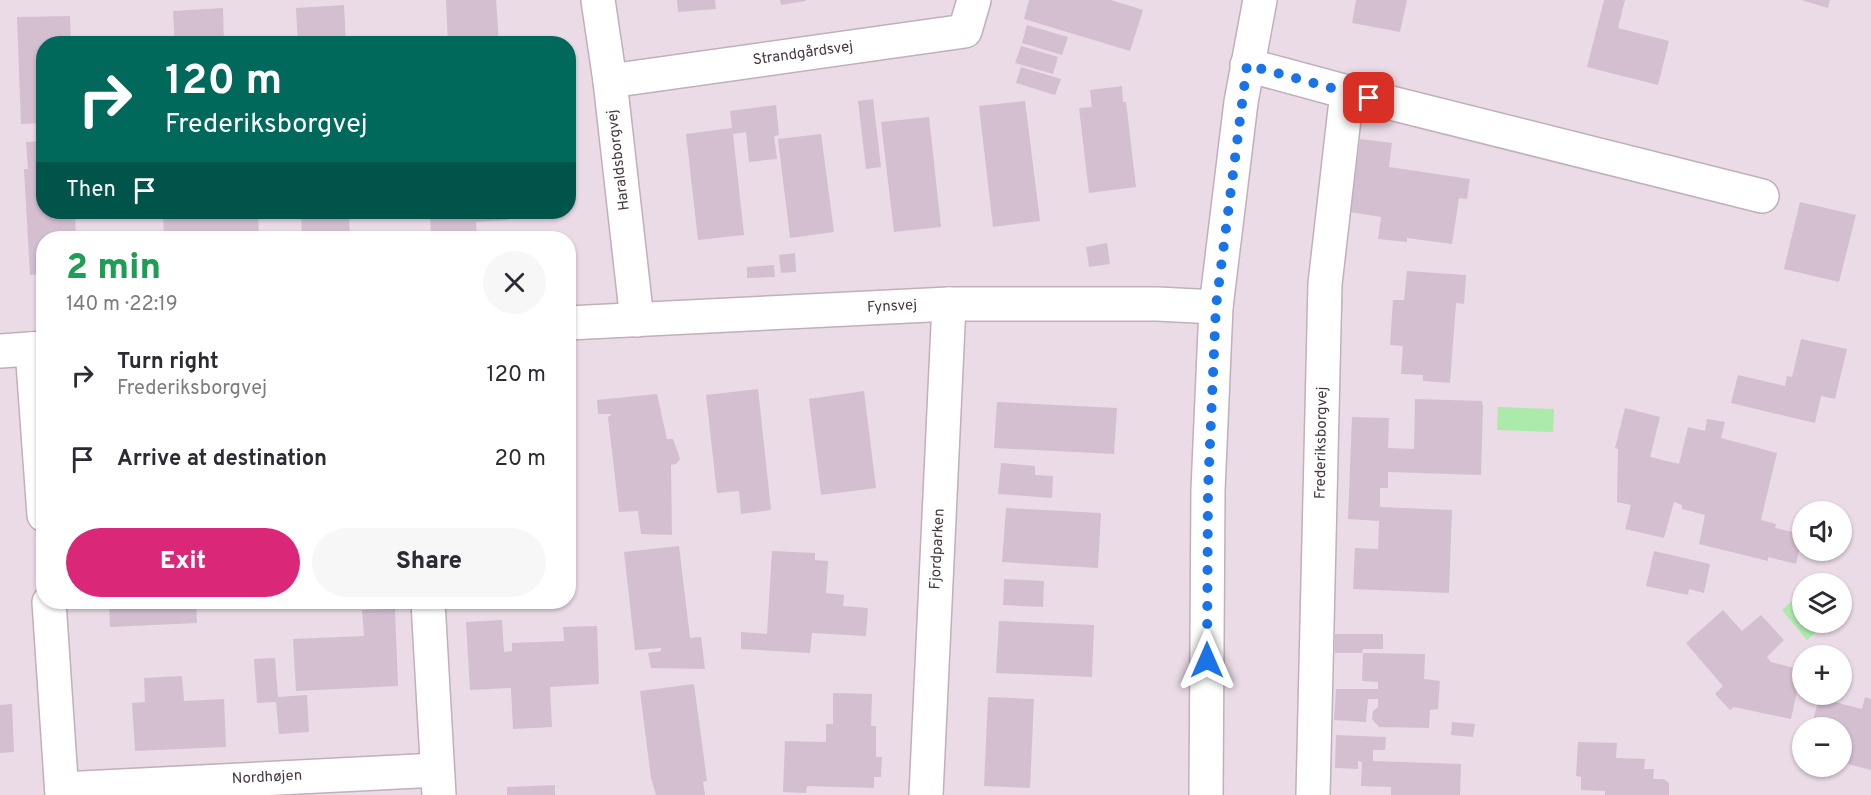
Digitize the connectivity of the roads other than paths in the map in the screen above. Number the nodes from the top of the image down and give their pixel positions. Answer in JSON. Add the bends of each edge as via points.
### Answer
{"nodes":[{"id":1,"x":598,"y":0,"type":"edge"},
{"id":2,"x":974,"y":0,"type":"edge"},
{"id":3,"x":1260,"y":0,"type":"edge"},
{"id":4,"x":1247,"y":65,"type":"junction"},
{"id":5,"x":610,"y":81,"type":"junction"},
{"id":6,"x":1347,"y":92,"type":"junction"},
{"id":7,"x":1762,"y":196,"type":"dead end"},
{"id":8,"x":950,"y":304,"type":"junction"},
{"id":9,"x":1216,"y":306,"type":"junction"},
{"id":10,"x":637,"y":320,"type":"junction"},
{"id":11,"x":576,"y":323,"type":"edge"},
{"id":12,"x":36,"y":349,"type":"edge"},
{"id":13,"x":0,"y":351,"type":"edge"},
{"id":14,"x":49,"y":609,"type":"edge"},
{"id":15,"x":428,"y":609,"type":"edge"},
{"id":16,"x":438,"y":782,"type":"edge"},
{"id":17,"x":62,"y":792,"type":"edge"},
{"id":18,"x":926,"y":795,"type":"edge"},
{"id":19,"x":1206,"y":795,"type":"edge"},
{"id":20,"x":1313,"y":795,"type":"edge"}],
"edges":[{"from":1,"to":5,"type":"street","name":"Haraldsborgvej"},
{"from":2,"to":5,"type":"street","name":"Strandgårdsvej","via":[[965,31]]},
{"from":3,"to":4,"type":"street"},
{"from":4,"to":6,"type":"street"},
{"from":4,"to":9,"type":"street"},
{"from":5,"to":10,"type":"street","name":"Haraldsborgvej"},
{"from":6,"to":7,"type":"street"},
{"from":6,"to":20,"type":"street","name":"Frederiksborgvej","via":[[1325,284]]},
{"from":8,"to":9,"type":"street","name":"Fynsvej"},
{"from":8,"to":10,"type":"street","name":"Fynsvej"},
{"from":8,"to":18,"type":"street","name":"Fjordparken"},
{"from":9,"to":19,"type":"street","via":[[1208,490]]},
{"from":10,"to":11,"type":"street","name":"Fynsvej"},
{"from":12,"to":13,"type":"street"},
{"from":14,"to":17,"type":"street","name":"Nordhøjen"},
{"from":15,"to":16,"type":"street","name":"Nordhøjen"},
{"from":16,"to":17,"type":"street","name":"Nordhøjen"}]}
